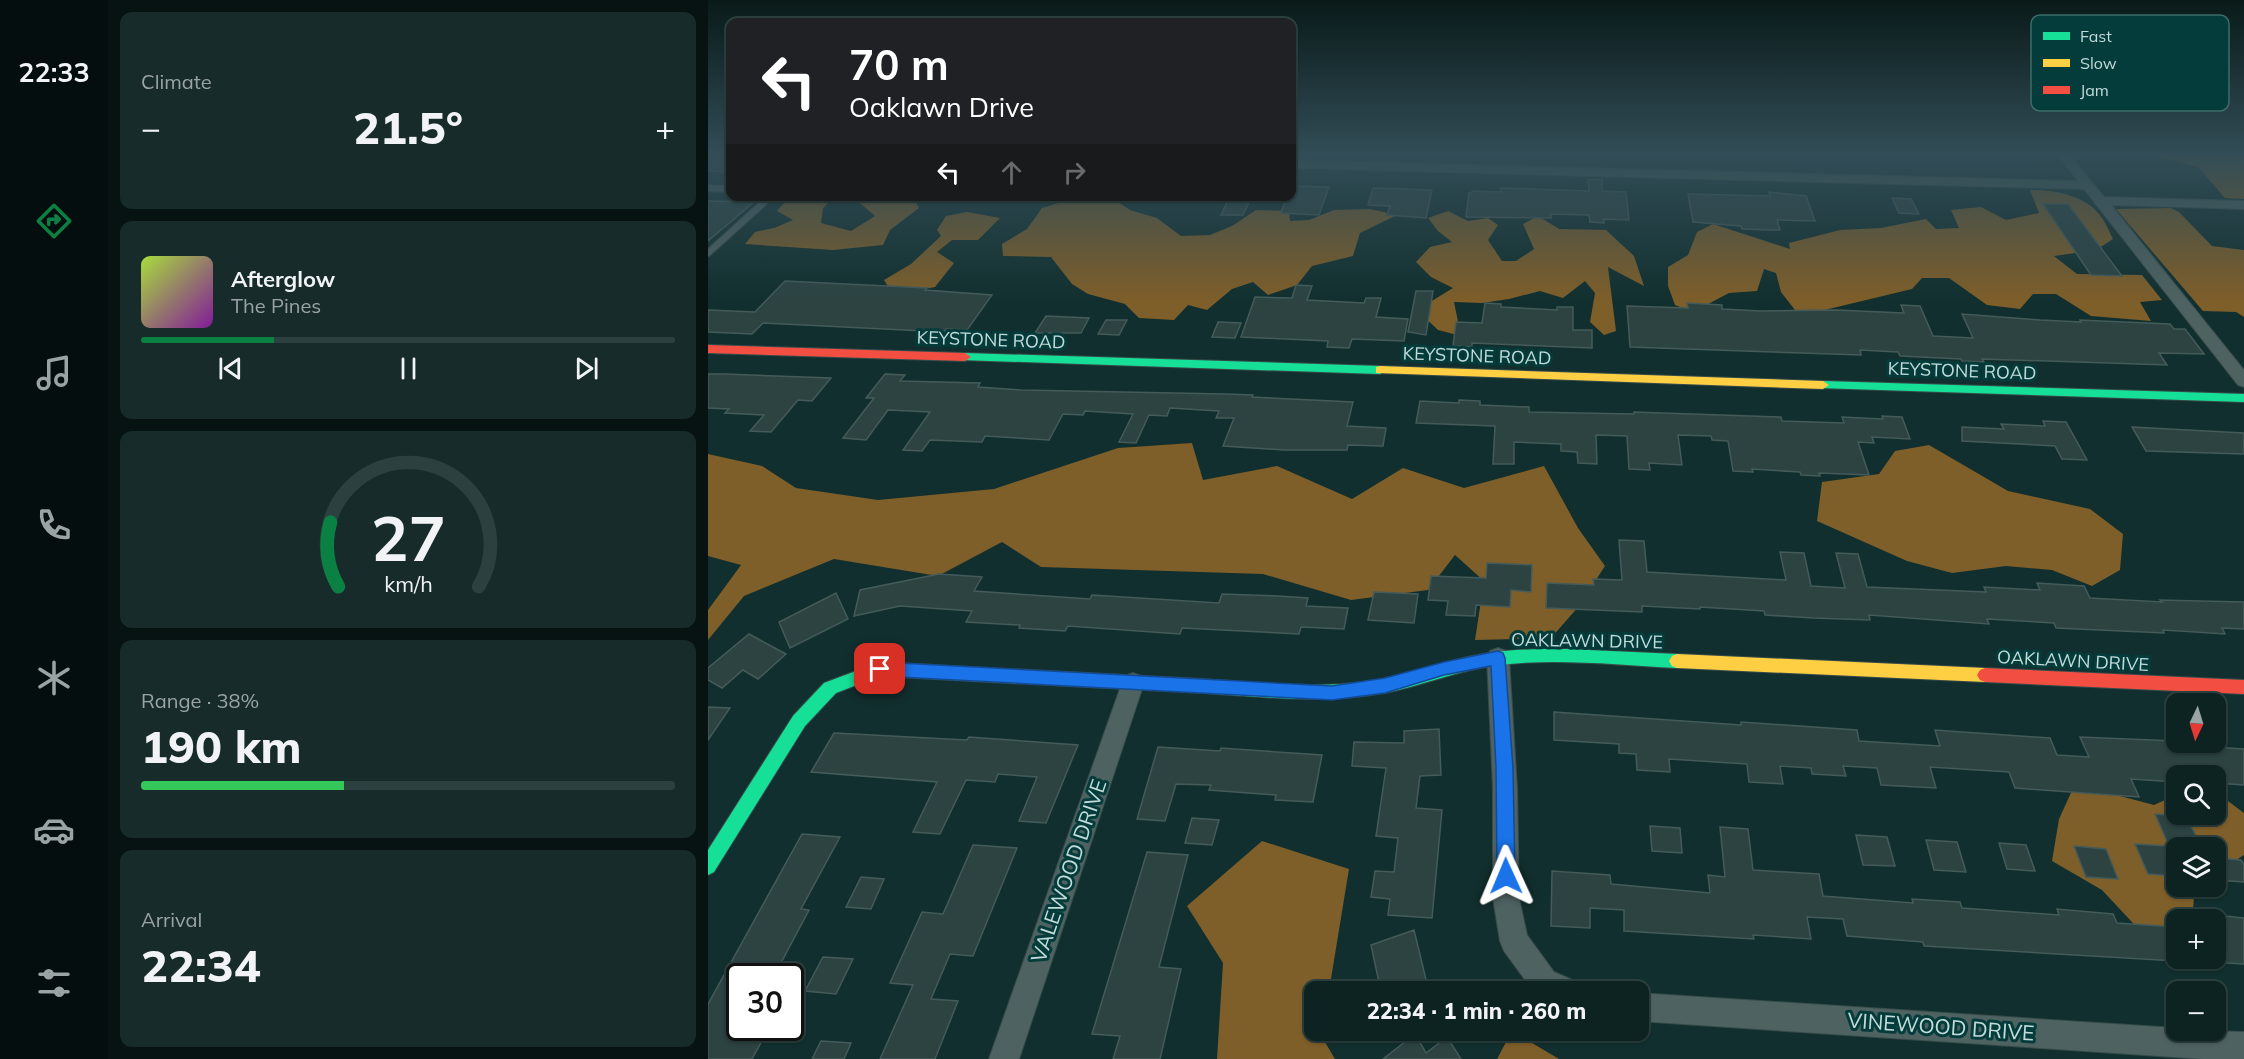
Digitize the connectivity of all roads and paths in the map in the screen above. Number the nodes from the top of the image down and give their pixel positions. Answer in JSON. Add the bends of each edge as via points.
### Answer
{"nodes":[{"id":1,"x":763,"y":203,"type":"edge"},
{"id":2,"x":2103,"y":203,"type":"edge"},
{"id":3,"x":2188,"y":203,"type":"edge"},
{"id":4,"x":2244,"y":205,"type":"edge"},
{"id":5,"x":708,"y":254,"type":"edge"},
{"id":6,"x":708,"y":349,"type":"edge"},
{"id":7,"x":2244,"y":381,"type":"edge"},
{"id":8,"x":2244,"y":399,"type":"edge"},
{"id":9,"x":1498,"y":658,"type":"junction"},
{"id":10,"x":1133,"y":683,"type":"junction"},
{"id":11,"x":2244,"y":687,"type":"edge"},
{"id":12,"x":708,"y":866,"type":"edge"},
{"id":13,"x":1543,"y":981,"type":"edge"},
{"id":14,"x":1649,"y":1008,"type":"edge"},
{"id":15,"x":2244,"y":1047,"type":"edge"},
{"id":16,"x":1004,"y":1059,"type":"edge"}],
"edges":[{"from":1,"to":5,"type":"lane"},
{"from":2,"to":7,"type":"street"},
{"from":3,"to":4,"type":"street"},
{"from":6,"to":8,"type":"street","name":"KEYSTONE ROAD"},
{"from":9,"to":10,"type":"street","name":"OAKLAWN DRIVE","via":[[1385,686],[1332,693]]},
{"from":9,"to":11,"type":"street","name":"OAKLAWN DRIVE","via":[[1557,656]]},
{"from":9,"to":13,"type":"street","via":[[1506,898],[1514,941]]},
{"from":10,"to":12,"type":"street","name":"OAKLAWN DRIVE","via":[[880,669],[830,688],[798,721]]},
{"from":10,"to":16,"type":"street","name":"VALEWOOD DRIVE"},
{"from":14,"to":15,"type":"street","name":"VINEWOOD DRIVE"}]}
